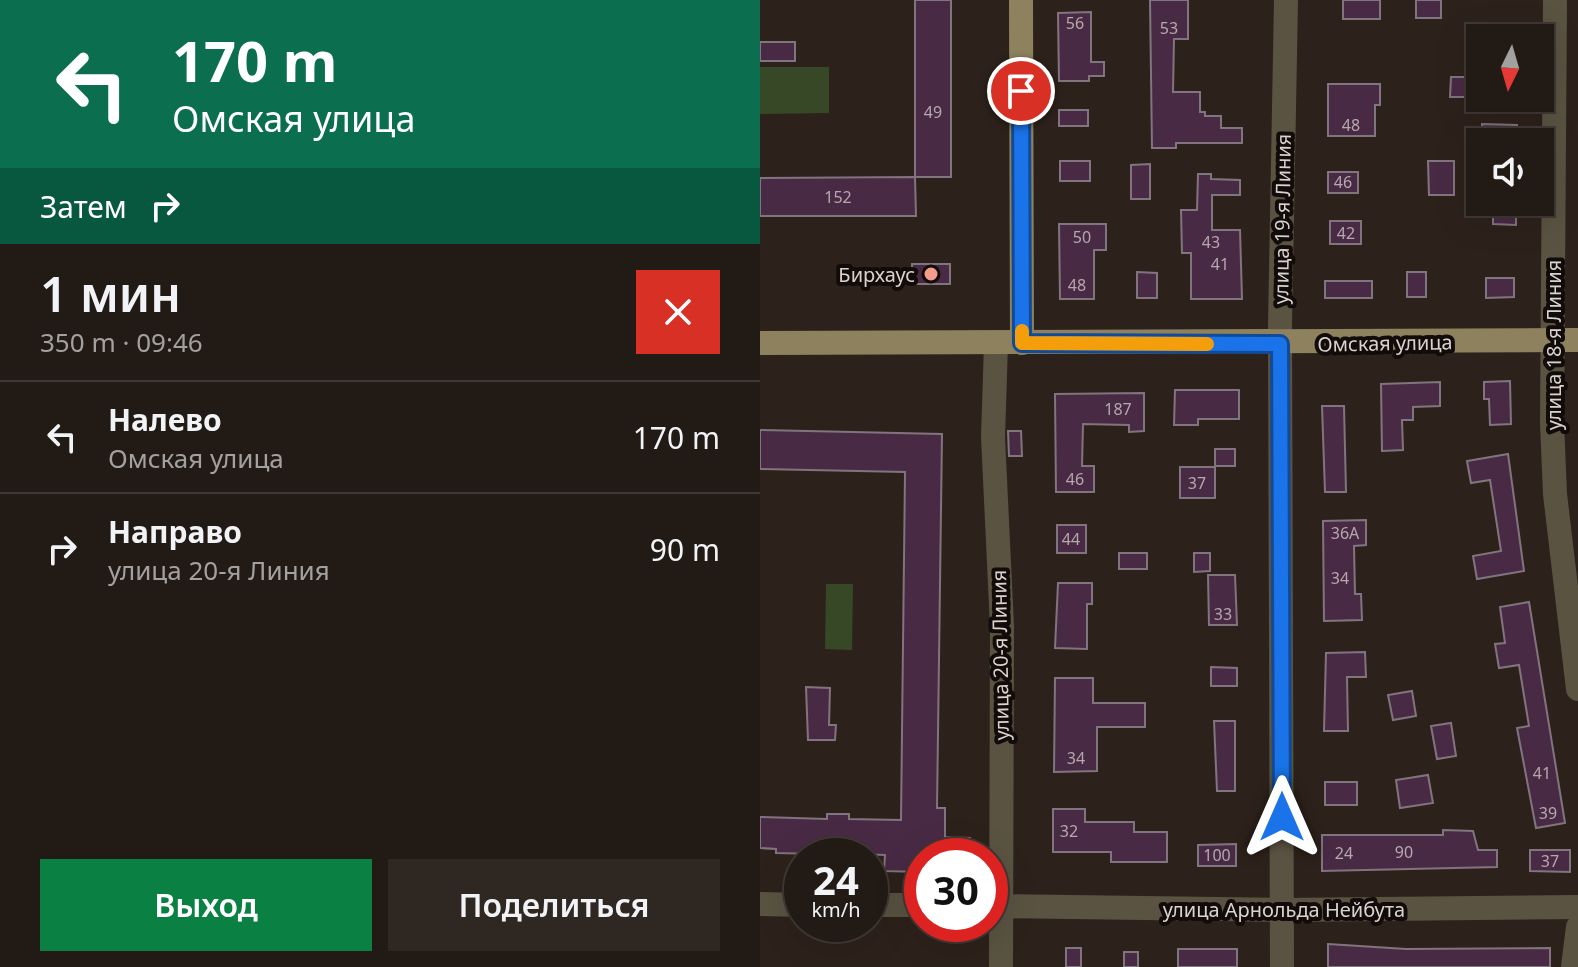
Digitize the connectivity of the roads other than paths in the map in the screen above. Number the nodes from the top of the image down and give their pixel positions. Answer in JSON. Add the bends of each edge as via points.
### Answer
{"nodes":[{"id":1,"x":1021,"y":0,"type":"edge"},
{"id":2,"x":1286,"y":0,"type":"edge"},
{"id":3,"x":1555,"y":0,"type":"edge"},
{"id":4,"x":1578,"y":340,"type":"edge"},
{"id":5,"x":1551,"y":341,"type":"junction"},
{"id":6,"x":760,"y":343,"type":"edge"},
{"id":7,"x":1022,"y":343,"type":"junction"},
{"id":8,"x":996,"y":344,"type":"junction"},
{"id":9,"x":1280,"y":344,"type":"junction"},
{"id":10,"x":1578,"y":689,"type":"edge"},
{"id":11,"x":997,"y":838,"type":"edge"},
{"id":12,"x":760,"y":904,"type":"edge"},
{"id":13,"x":784,"y":905,"type":"edge"},
{"id":14,"x":1008,"y":906,"type":"edge"},
{"id":15,"x":1578,"y":907,"type":"edge"},
{"id":16,"x":1282,"y":910,"type":"junction"},
{"id":17,"x":1578,"y":927,"type":"edge"},
{"id":18,"x":999,"y":942,"type":"edge"},
{"id":19,"x":1001,"y":967,"type":"edge"},
{"id":20,"x":1282,"y":967,"type":"edge"},
{"id":21,"x":1573,"y":967,"type":"edge"}],
"edges":[{"from":1,"to":7,"type":"main road"},
{"from":2,"to":9,"type":"street","name":"улица 19-я Линия"},
{"from":3,"to":5,"type":"street","name":"улица 18-я Линия"},
{"from":4,"to":5,"type":"main road","name":"Омская улица"},
{"from":5,"to":9,"type":"main road","name":"Омская улица"},
{"from":5,"to":10,"type":"street","name":"улица 18-я Линия","via":[[1555,494]]},
{"from":6,"to":8,"type":"main road","name":"Омская улица"},
{"from":7,"to":8,"type":"main road","name":"Омская улица"},
{"from":7,"to":9,"type":"main road","name":"Омская улица"},
{"from":8,"to":11,"type":"street","name":"улица 20-я Линия","via":[[993,437],[1002,626]]},
{"from":9,"to":16,"type":"street","name":"улица 19-я Линия"},
{"from":12,"to":13,"type":"street"},
{"from":14,"to":16,"type":"street","name":"улица Арнольда Нейбута"},
{"from":15,"to":16,"type":"street","name":"улица Арнольда Нейбута"},
{"from":16,"to":20,"type":"street","name":"улица 19-я Линия"},
{"from":17,"to":21,"type":"street"},
{"from":18,"to":19,"type":"street","name":"улица 20-я Линия"}]}
